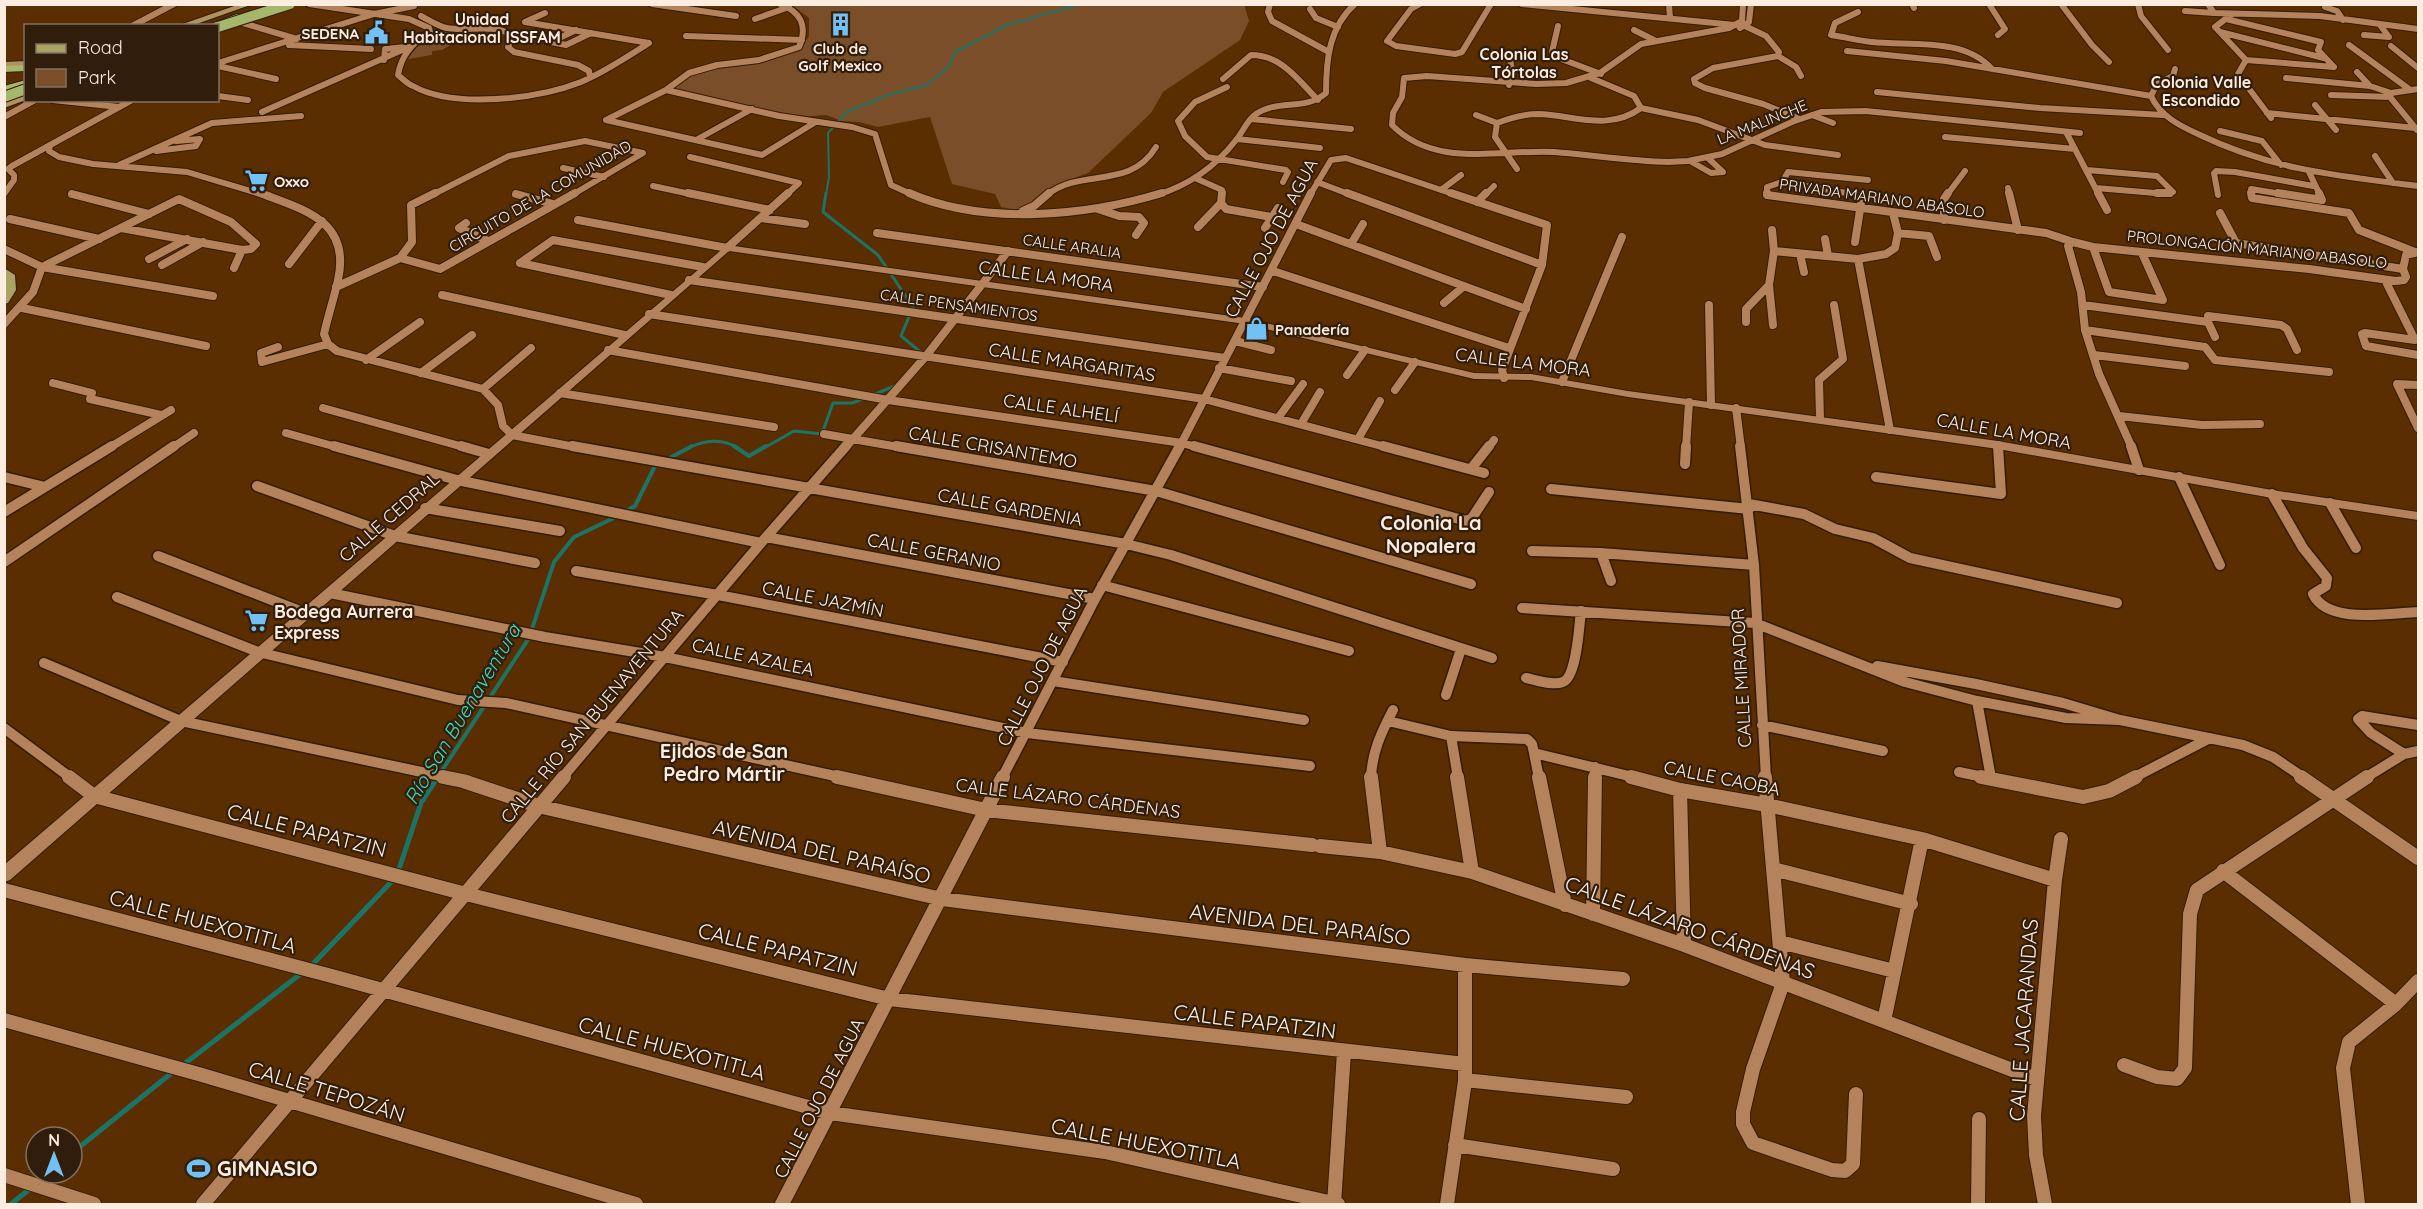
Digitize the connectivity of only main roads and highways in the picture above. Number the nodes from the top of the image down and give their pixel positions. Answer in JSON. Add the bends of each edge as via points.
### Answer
{"nodes":[{"id":1,"x":271,"y":4,"type":"edge"},
{"id":2,"x":276,"y":4,"type":"edge"},
{"id":3,"x":283,"y":4,"type":"edge"},
{"id":4,"x":290,"y":4,"type":"edge"},
{"id":5,"x":298,"y":4,"type":"edge"},
{"id":6,"x":248,"y":5,"type":"edge"},
{"id":7,"x":261,"y":11,"type":"junction"},
{"id":8,"x":187,"y":24,"type":"edge"},
{"id":9,"x":213,"y":24,"type":"edge"},
{"id":10,"x":213,"y":24,"type":"edge"},
{"id":11,"x":219,"y":26,"type":"edge"},
{"id":12,"x":219,"y":26,"type":"edge"},
{"id":13,"x":219,"y":26,"type":"edge"},
{"id":14,"x":219,"y":27,"type":"edge"},
{"id":15,"x":24,"y":66,"type":"edge"},
{"id":16,"x":4,"y":67,"type":"edge"},
{"id":17,"x":24,"y":86,"type":"edge"},
{"id":18,"x":4,"y":97,"type":"edge"},
{"id":19,"x":24,"y":97,"type":"edge"},
{"id":20,"x":4,"y":271,"type":"edge"},
{"id":21,"x":4,"y":301,"type":"edge"}],
"edges":[{"from":1,"to":9,"type":"highway"},
{"from":2,"to":10,"type":"highway","bridge":true},
{"from":3,"to":7,"type":"highway"},
{"from":3,"to":12,"type":"highway","bridge":true},
{"from":4,"to":13,"type":"highway","bridge":true},
{"from":5,"to":7,"type":"highway"},
{"from":5,"to":14,"type":"main road","via":[[243,23]]},
{"from":6,"to":8,"type":"main road"},
{"from":7,"to":11,"type":"highway"},
{"from":15,"to":16,"type":"highway"},
{"from":17,"to":18,"type":"highway"},
{"from":18,"to":19,"type":"main road"},
{"from":20,"to":21,"type":"main road","via":[[9,275],[10,290]]}]}
